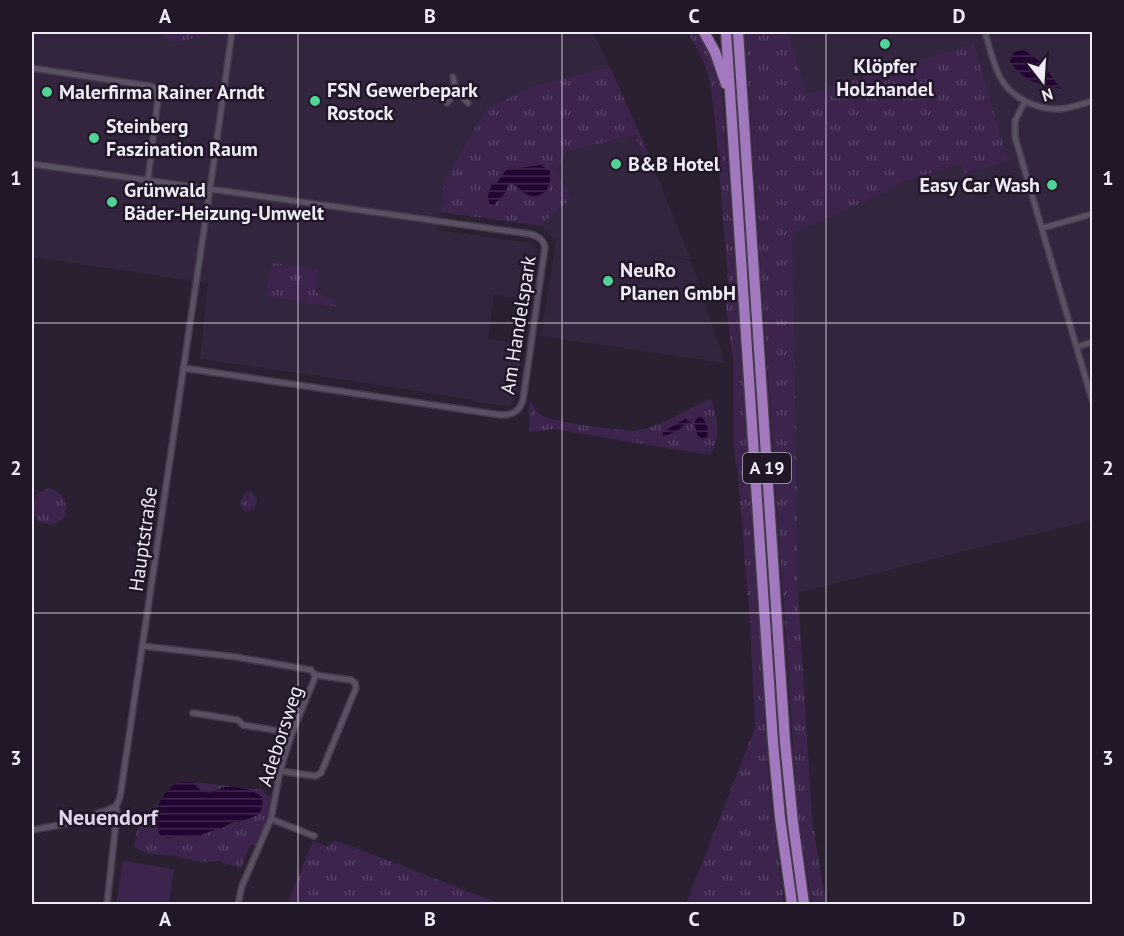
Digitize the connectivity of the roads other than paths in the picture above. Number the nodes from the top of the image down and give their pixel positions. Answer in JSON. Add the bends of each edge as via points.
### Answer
{"nodes":[{"id":1,"x":232,"y":32,"type":"edge"},
{"id":2,"x":704,"y":32,"type":"edge"},
{"id":3,"x":726,"y":32,"type":"edge"},
{"id":4,"x":738,"y":32,"type":"edge"},
{"id":5,"x":985,"y":32,"type":"edge"},
{"id":6,"x":32,"y":68,"type":"edge"},
{"id":7,"x":453,"y":77,"type":"dead end"},
{"id":8,"x":456,"y":91,"type":"junction"},
{"id":9,"x":730,"y":95,"type":"junction"},
{"id":10,"x":1025,"y":101,"type":"junction"},
{"id":11,"x":1092,"y":101,"type":"edge"},
{"id":12,"x":447,"y":102,"type":"dead end"},
{"id":13,"x":468,"y":103,"type":"dead end"},
{"id":14,"x":32,"y":164,"type":"edge"},
{"id":15,"x":148,"y":180,"type":"junction"},
{"id":16,"x":210,"y":189,"type":"junction"},
{"id":17,"x":1092,"y":214,"type":"edge"},
{"id":18,"x":1043,"y":228,"type":"junction"},
{"id":19,"x":1092,"y":342,"type":"edge"},
{"id":20,"x":1077,"y":347,"type":"junction"},
{"id":21,"x":183,"y":368,"type":"junction"},
{"id":22,"x":1092,"y":400,"type":"edge"},
{"id":23,"x":143,"y":646,"type":"junction"},
{"id":24,"x":315,"y":675,"type":"junction"},
{"id":25,"x":193,"y":713,"type":"dead end"},
{"id":26,"x":292,"y":734,"type":"junction"},
{"id":27,"x":280,"y":771,"type":"junction"},
{"id":28,"x":116,"y":806,"type":"junction"},
{"id":29,"x":271,"y":819,"type":"junction"},
{"id":30,"x":32,"y":832,"type":"edge"},
{"id":31,"x":314,"y":836,"type":"dead end"},
{"id":32,"x":106,"y":904,"type":"edge"},
{"id":33,"x":238,"y":904,"type":"edge"},
{"id":34,"x":792,"y":904,"type":"edge"},
{"id":35,"x":804,"y":904,"type":"edge"}],
"edges":[{"from":1,"to":16,"type":"street","name":"Hauptstraße"},
{"from":2,"to":9,"type":"highway"},
{"from":3,"to":9,"type":"highway","number":"A 19"},
{"from":4,"to":35,"type":"highway","number":"A 19","via":[[785,742]]},
{"from":5,"to":10,"type":"street","via":[[1000,77]]},
{"from":6,"to":15,"type":"street","via":[[154,88],[158,99]]},
{"from":7,"to":8,"type":"street"},
{"from":8,"to":12,"type":"street"},
{"from":8,"to":13,"type":"street"},
{"from":9,"to":34,"type":"highway","number":"A 19","via":[[773,743]]},
{"from":10,"to":11,"type":"street","via":[[1056,109]]},
{"from":10,"to":18,"type":"street","via":[[1015,121],[1015,137]]},
{"from":14,"to":15,"type":"street"},
{"from":15,"to":16,"type":"street"},
{"from":16,"to":21,"type":"street","name":"Hauptstraße"},
{"from":16,"to":21,"type":"street","name":"Am Handelspark","via":[[539,237],[545,247],[523,400],[519,411],[501,415]]},
{"from":17,"to":18,"type":"street"},
{"from":18,"to":20,"type":"street"},
{"from":19,"to":20,"type":"street"},
{"from":20,"to":22,"type":"street"},
{"from":21,"to":23,"type":"street","name":"Hauptstraße"},
{"from":23,"to":24,"type":"street","name":"Adeborsweg","via":[[236,657],[311,670]]},
{"from":23,"to":28,"type":"street","name":"Hauptstraße"},
{"from":24,"to":26,"type":"street","name":"Adeborsweg"},
{"from":24,"to":27,"type":"street","via":[[351,680],[356,688],[321,773],[315,776]]},
{"from":25,"to":26,"type":"street"},
{"from":26,"to":27,"type":"street","name":"Adeborsweg"},
{"from":27,"to":29,"type":"street","name":"Adeborsweg"},
{"from":28,"to":30,"type":"street"},
{"from":28,"to":32,"type":"street","name":"Hauptstraße"},
{"from":29,"to":31,"type":"street"},
{"from":29,"to":33,"type":"street","name":"Adeborsweg"}]}
